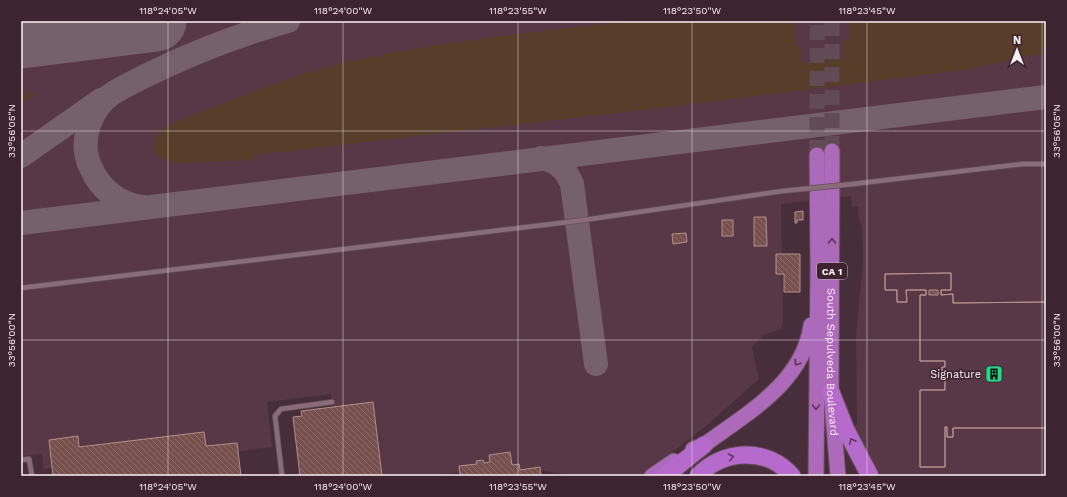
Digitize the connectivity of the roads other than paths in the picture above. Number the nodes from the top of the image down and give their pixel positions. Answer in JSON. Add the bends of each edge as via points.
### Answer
{"nodes":[{"id":1,"x":832,"y":151,"type":"tunnel mouth"},
{"id":2,"x":817,"y":154,"type":"tunnel mouth"},
{"id":3,"x":1046,"y":164,"type":"edge"},
{"id":4,"x":818,"y":266,"type":"junction"},
{"id":5,"x":21,"y":288,"type":"edge"},
{"id":6,"x":831,"y":392,"type":"junction"},
{"id":7,"x":332,"y":402,"type":"dead end"},
{"id":8,"x":704,"y":445,"type":"junction"},
{"id":9,"x":21,"y":460,"type":"edge"},
{"id":10,"x":32,"y":476,"type":"edge"},
{"id":11,"x":282,"y":476,"type":"edge"},
{"id":12,"x":652,"y":476,"type":"edge"},
{"id":13,"x":665,"y":476,"type":"edge"},
{"id":14,"x":698,"y":476,"type":"edge"},
{"id":15,"x":792,"y":476,"type":"edge"},
{"id":16,"x":816,"y":476,"type":"edge"},
{"id":17,"x":838,"y":476,"type":"edge"},
{"id":18,"x":870,"y":476,"type":"edge"}],
"edges":[{"from":6,"to":1,"type":"highway","name":"South Sepulveda Boulevard","number":"CA 1","one_way":true},
{"from":2,"to":4,"type":"highway","name":"South Sepulveda Boulevard","number":"CA 1"},
{"from":3,"to":5,"type":"lane","bridge":true,"via":[[1023,164],[783,192],[577,221]]},
{"from":4,"to":8,"type":"highway","one_way":true,"via":[[809,335],[802,356],[792,372],[767,398]]},
{"from":4,"to":16,"type":"highway","name":"South Sepulveda Boulevard","number":"CA 1","one_way":true},
{"from":6,"to":17,"type":"highway","name":"South Sepulveda Boulevard","number":"CA 1"},
{"from":18,"to":6,"type":"highway","one_way":true,"via":[[846,430]]},
{"from":7,"to":11,"type":"lane","via":[[281,409],[275,416]]},
{"from":8,"to":12,"type":"highway","via":[[686,452]]},
{"from":8,"to":13,"type":"highway"},
{"from":9,"to":10,"type":"lane","via":[[29,459]]},
{"from":14,"to":15,"type":"highway","one_way":true,"via":[[722,459],[746,455],[775,462]]}]}
